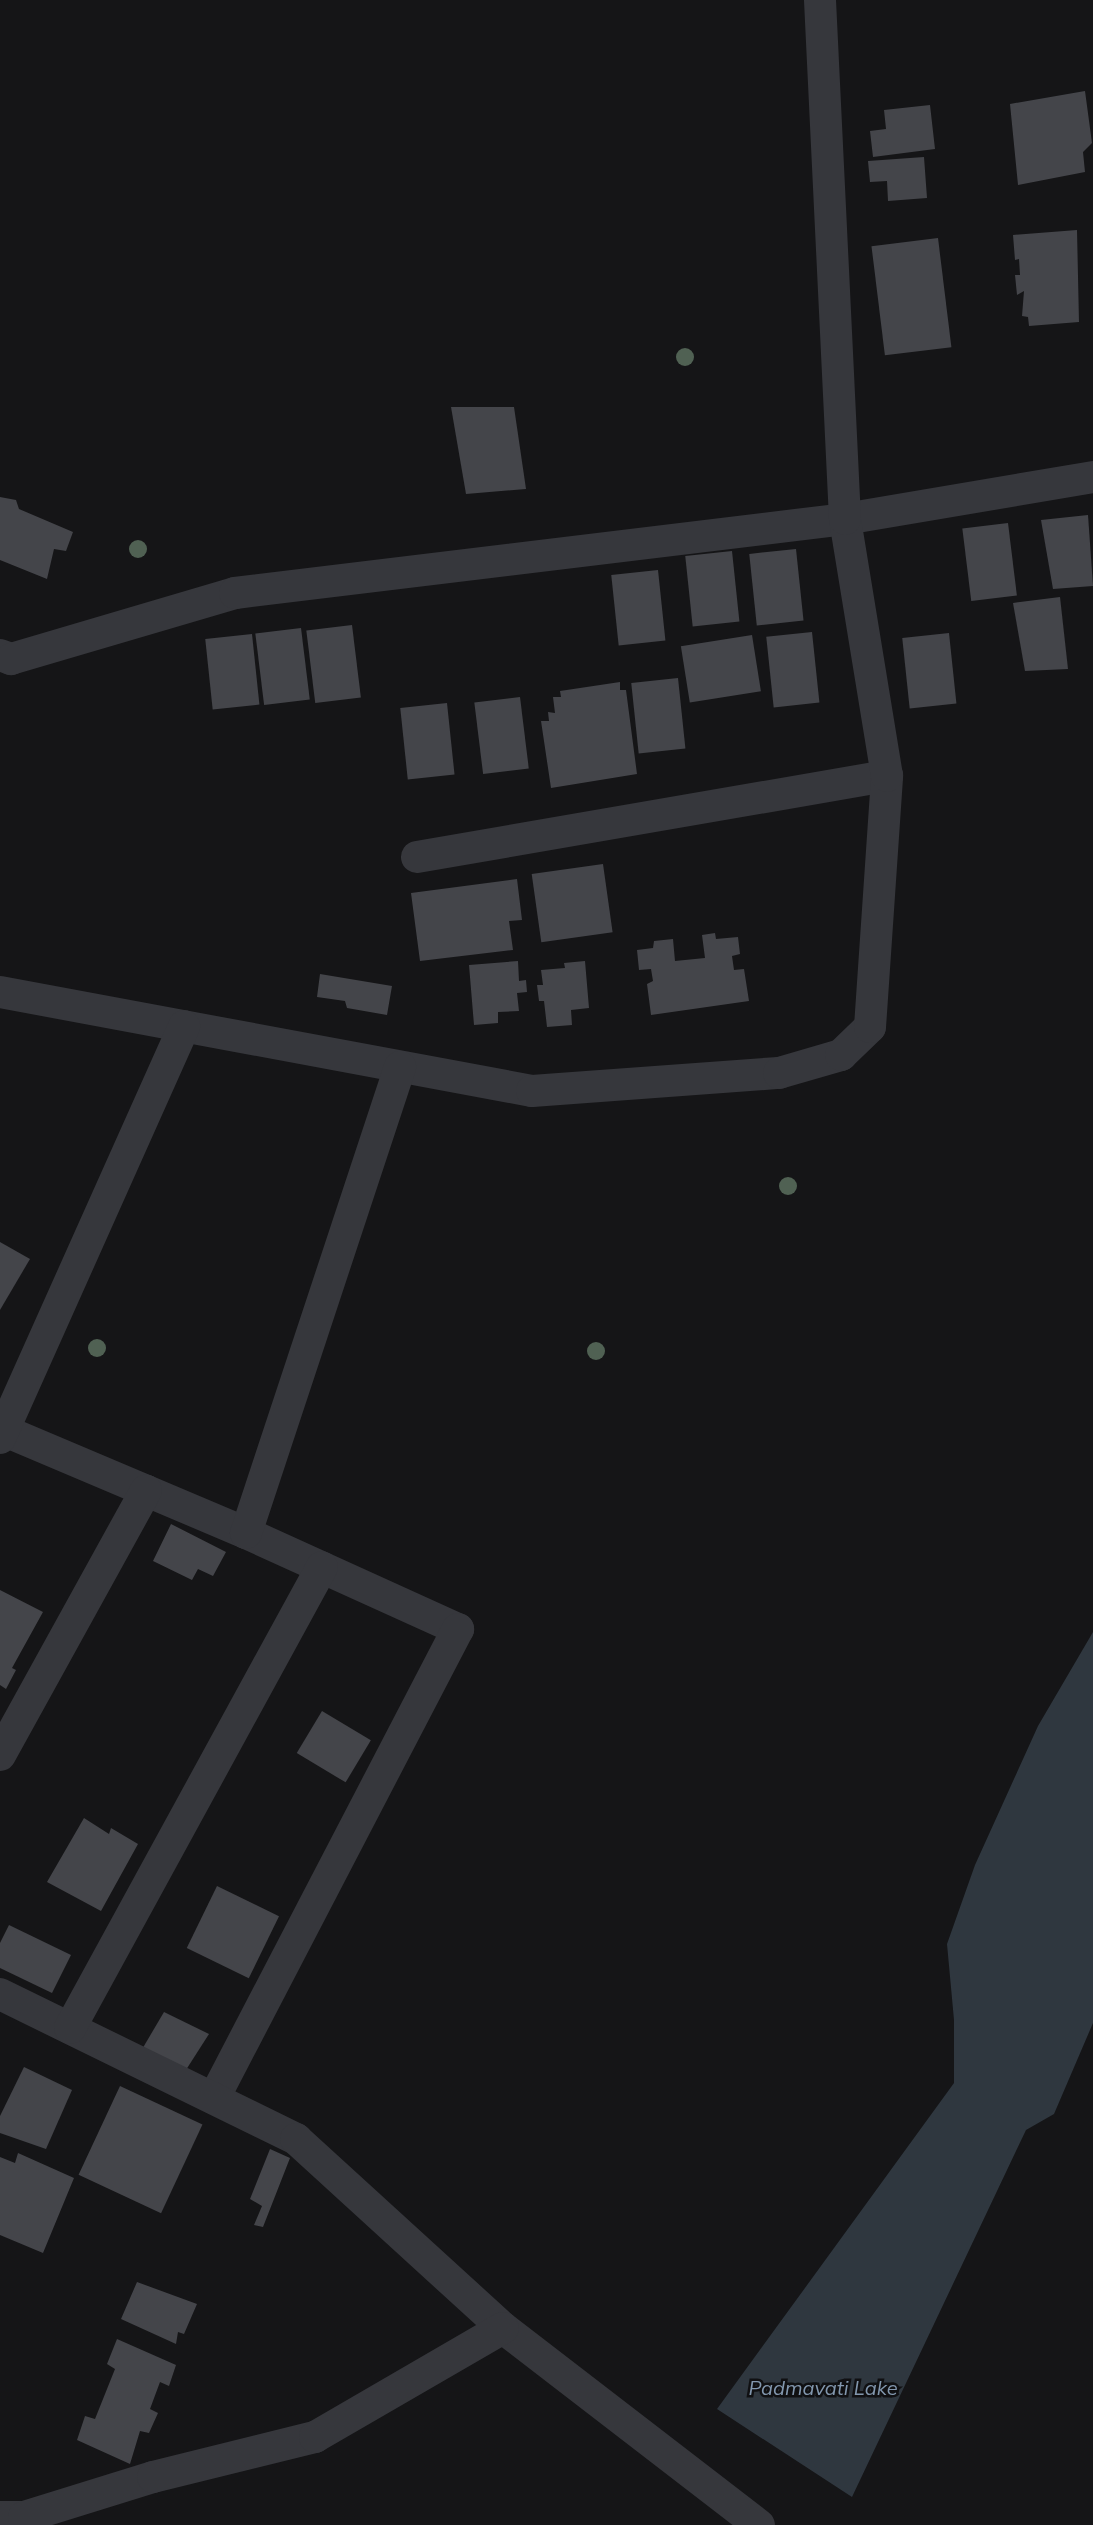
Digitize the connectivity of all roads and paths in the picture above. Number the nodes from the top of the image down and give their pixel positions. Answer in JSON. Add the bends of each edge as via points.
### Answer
{"nodes":[{"id":1,"x":820,"y":0,"type":"edge"},
{"id":2,"x":1093,"y":477,"type":"edge"},
{"id":3,"x":845,"y":519,"type":"junction"},
{"id":4,"x":0,"y":655,"type":"edge"},
{"id":5,"x":887,"y":776,"type":"junction"},
{"id":6,"x":417,"y":857,"type":"dead end"},
{"id":7,"x":0,"y":992,"type":"edge"},
{"id":8,"x":184,"y":1026,"type":"junction"},
{"id":9,"x":400,"y":1067,"type":"junction"},
{"id":10,"x":1,"y":1432,"type":"edge"},
{"id":11,"x":146,"y":1491,"type":"junction"},
{"id":12,"x":246,"y":1533,"type":"junction"},
{"id":13,"x":322,"y":1567,"type":"junction"},
{"id":14,"x":11,"y":1711,"type":"edge"},
{"id":15,"x":0,"y":1755,"type":"edge"},
{"id":16,"x":0,"y":1994,"type":"edge"},
{"id":17,"x":70,"y":2028,"type":"junction"},
{"id":18,"x":214,"y":2098,"type":"junction"},
{"id":19,"x":503,"y":2328,"type":"junction"},
{"id":20,"x":0,"y":2517,"type":"edge"},
{"id":21,"x":759,"y":2525,"type":"edge"}],
"edges":[{"from":1,"to":3,"type":"street"},
{"from":2,"to":3,"type":"street"},
{"from":3,"to":4,"type":"street","via":[[235,593],[11,659]]},
{"from":3,"to":5,"type":"street"},
{"from":5,"to":6,"type":"street"},
{"from":5,"to":9,"type":"street","via":[[870,1027],[841,1055],[779,1073],[532,1091]]},
{"from":7,"to":8,"type":"street"},
{"from":8,"to":9,"type":"street"},
{"from":8,"to":10,"type":"street"},
{"from":9,"to":12,"type":"street"},
{"from":10,"to":11,"type":"street"},
{"from":11,"to":12,"type":"street"},
{"from":11,"to":14,"type":"street"},
{"from":12,"to":13,"type":"street"},
{"from":13,"to":17,"type":"street"},
{"from":13,"to":18,"type":"street","via":[[458,1629]]},
{"from":14,"to":15,"type":"street"},
{"from":16,"to":17,"type":"street"},
{"from":17,"to":18,"type":"street"},
{"from":18,"to":19,"type":"street","via":[[296,2139]]},
{"from":19,"to":20,"type":"street","via":[[315,2437],[153,2477],[24,2517]]},
{"from":19,"to":21,"type":"street"}]}
